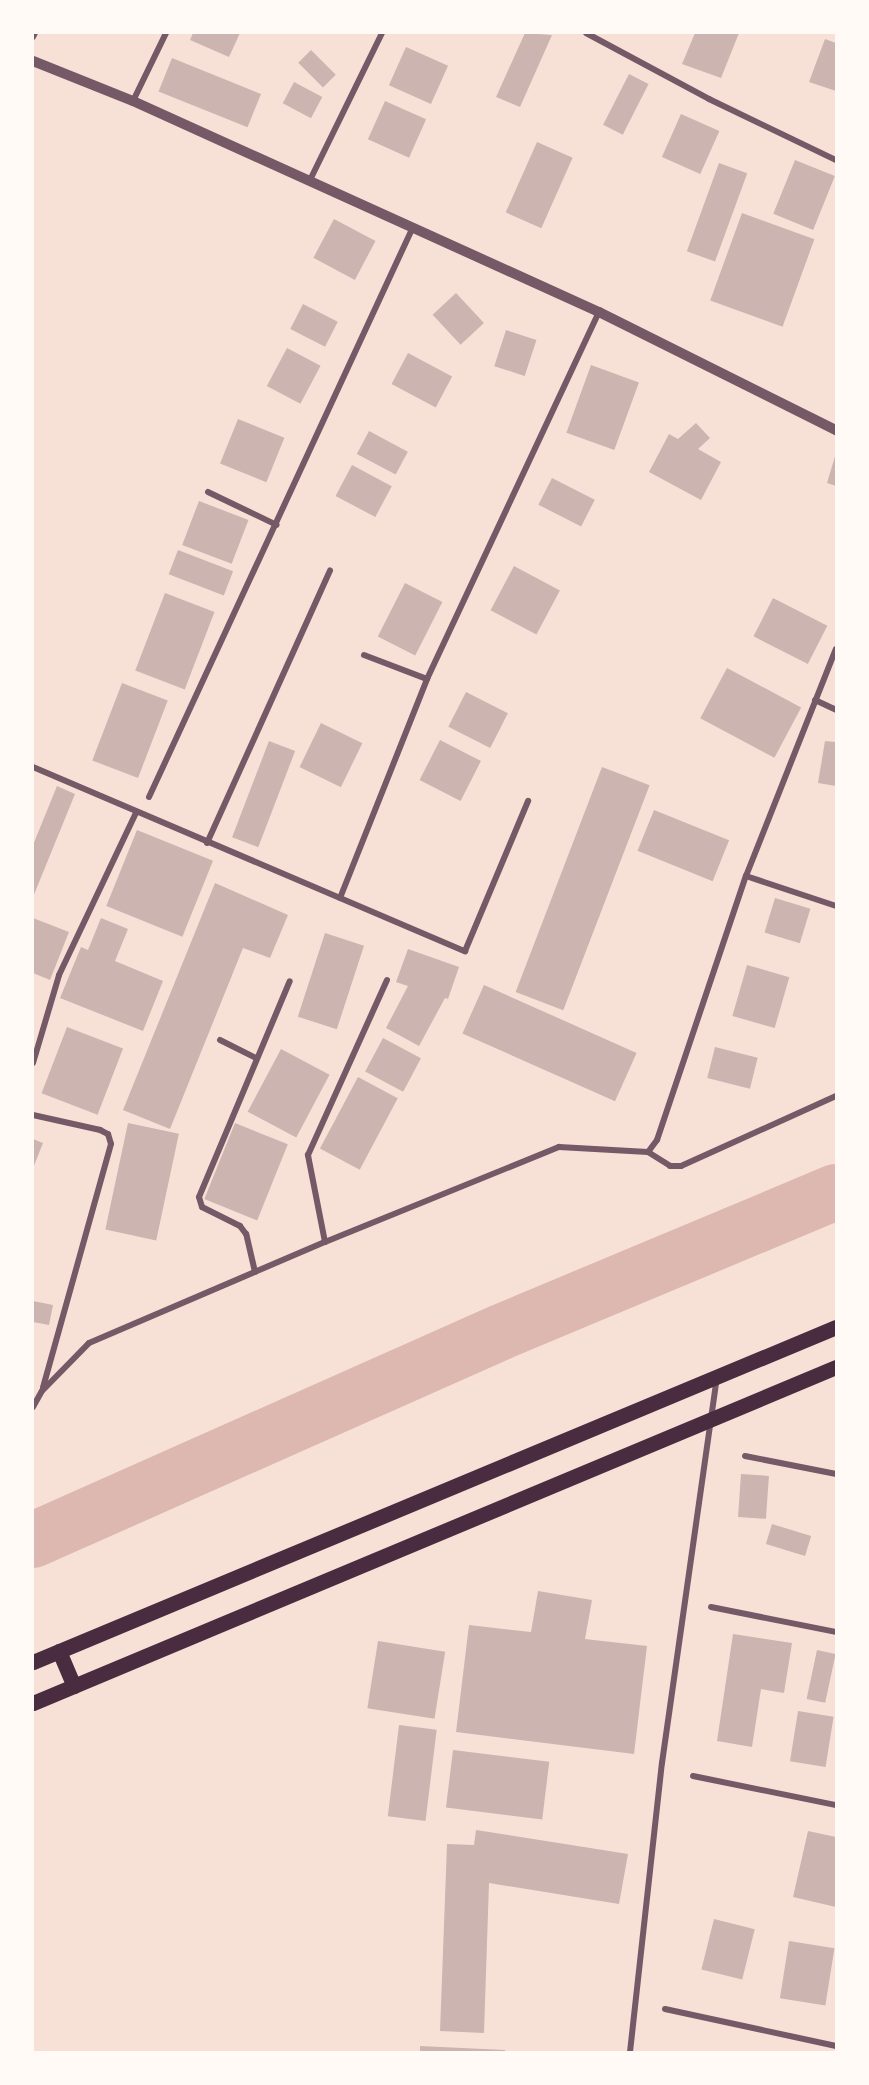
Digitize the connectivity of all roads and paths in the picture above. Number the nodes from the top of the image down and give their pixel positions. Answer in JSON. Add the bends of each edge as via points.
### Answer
{"nodes":[{"id":1,"x":35,"y":33,"type":"edge"},
{"id":2,"x":166,"y":33,"type":"edge"},
{"id":3,"x":382,"y":33,"type":"edge"},
{"id":4,"x":586,"y":33,"type":"edge"},
{"id":5,"x":33,"y":38,"type":"edge"},
{"id":6,"x":33,"y":61,"type":"edge"},
{"id":7,"x":134,"y":101,"type":"junction"},
{"id":8,"x":836,"y":160,"type":"edge"},
{"id":9,"x":310,"y":180,"type":"junction"},
{"id":10,"x":413,"y":227,"type":"junction"},
{"id":11,"x":599,"y":312,"type":"junction"},
{"id":12,"x":836,"y":430,"type":"edge"},
{"id":13,"x":208,"y":492,"type":"dead end"},
{"id":14,"x":277,"y":525,"type":"junction"},
{"id":15,"x":330,"y":571,"type":"dead end"},
{"id":16,"x":836,"y":649,"type":"edge"},
{"id":17,"x":364,"y":655,"type":"dead end"},
{"id":18,"x":427,"y":679,"type":"junction"},
{"id":19,"x":814,"y":700,"type":"junction"},
{"id":20,"x":836,"y":710,"type":"edge"},
{"id":21,"x":33,"y":767,"type":"edge"},
{"id":22,"x":149,"y":797,"type":"dead end"},
{"id":23,"x":528,"y":801,"type":"dead end"},
{"id":24,"x":136,"y":813,"type":"junction"},
{"id":25,"x":207,"y":843,"type":"junction"},
{"id":26,"x":747,"y":876,"type":"junction"},
{"id":27,"x":340,"y":898,"type":"junction"},
{"id":28,"x":836,"y":906,"type":"edge"},
{"id":29,"x":387,"y":980,"type":"dead end"},
{"id":30,"x":290,"y":981,"type":"dead end"},
{"id":31,"x":220,"y":1040,"type":"dead end"},
{"id":32,"x":256,"y":1058,"type":"junction"},
{"id":33,"x":33,"y":1063,"type":"edge"},
{"id":34,"x":836,"y":1096,"type":"edge"},
{"id":35,"x":33,"y":1115,"type":"edge"},
{"id":36,"x":648,"y":1152,"type":"junction"},
{"id":37,"x":325,"y":1242,"type":"junction"},
{"id":38,"x":255,"y":1272,"type":"junction"},
{"id":39,"x":836,"y":1327,"type":"edge"},
{"id":40,"x":836,"y":1367,"type":"edge"},
{"id":41,"x":717,"y":1377,"type":"junction"},
{"id":42,"x":42,"y":1391,"type":"junction"},
{"id":43,"x":33,"y":1407,"type":"edge"},
{"id":44,"x":711,"y":1421,"type":"junction"},
{"id":45,"x":745,"y":1456,"type":"dead end"},
{"id":46,"x":836,"y":1474,"type":"edge"},
{"id":47,"x":711,"y":1607,"type":"dead end"},
{"id":48,"x":836,"y":1632,"type":"edge"},
{"id":49,"x":59,"y":1650,"type":"junction"},
{"id":50,"x":33,"y":1662,"type":"edge"},
{"id":51,"x":74,"y":1686,"type":"junction"},
{"id":52,"x":33,"y":1703,"type":"edge"},
{"id":53,"x":693,"y":1776,"type":"dead end"},
{"id":54,"x":836,"y":1805,"type":"edge"},
{"id":55,"x":665,"y":2009,"type":"dead end"},
{"id":56,"x":836,"y":2046,"type":"edge"},
{"id":57,"x":630,"y":2052,"type":"edge"}],
"edges":[{"from":1,"to":5,"type":"street"},
{"from":2,"to":7,"type":"street"},
{"from":3,"to":9,"type":"street"},
{"from":4,"to":8,"type":"street","via":[[709,99]]},
{"from":6,"to":7,"type":"street"},
{"from":7,"to":9,"type":"street"},
{"from":9,"to":10,"type":"street"},
{"from":10,"to":11,"type":"street"},
{"from":10,"to":14,"type":"street"},
{"from":11,"to":12,"type":"street"},
{"from":11,"to":18,"type":"street"},
{"from":13,"to":14,"type":"street"},
{"from":14,"to":22,"type":"street"},
{"from":15,"to":25,"type":"street"},
{"from":16,"to":19,"type":"street"},
{"from":17,"to":18,"type":"street"},
{"from":18,"to":27,"type":"street"},
{"from":19,"to":20,"type":"street"},
{"from":19,"to":26,"type":"street"},
{"from":21,"to":24,"type":"street"},
{"from":23,"to":27,"type":"street","via":[[465,951]]},
{"from":24,"to":25,"type":"street"},
{"from":24,"to":33,"type":"street","via":[[59,975]]},
{"from":25,"to":27,"type":"street"},
{"from":26,"to":28,"type":"street"},
{"from":26,"to":36,"type":"street","via":[[657,1140]]},
{"from":29,"to":37,"type":"street","via":[[308,1155]]},
{"from":30,"to":32,"type":"street"},
{"from":31,"to":32,"type":"street"},
{"from":32,"to":38,"type":"street","via":[[198,1197],[202,1208],[240,1226],[246,1234]]},
{"from":34,"to":36,"type":"street","via":[[681,1166],[670,1166]]},
{"from":35,"to":42,"type":"street","via":[[100,1130],[108,1134],[111,1144]]},
{"from":36,"to":37,"type":"street","via":[[559,1147]]},
{"from":37,"to":38,"type":"street"},
{"from":38,"to":42,"type":"street","via":[[89,1343]]},
{"from":39,"to":41,"type":"main road"},
{"from":40,"to":44,"type":"main road"},
{"from":41,"to":44,"type":"street"},
{"from":41,"to":49,"type":"main road"},
{"from":42,"to":43,"type":"street"},
{"from":44,"to":51,"type":"main road"},
{"from":44,"to":57,"type":"street","via":[[662,1763]]},
{"from":45,"to":46,"type":"street"},
{"from":47,"to":48,"type":"street"},
{"from":49,"to":50,"type":"main road"},
{"from":49,"to":51,"type":"main road"},
{"from":51,"to":52,"type":"main road"},
{"from":53,"to":54,"type":"street"},
{"from":55,"to":56,"type":"street"}]}
